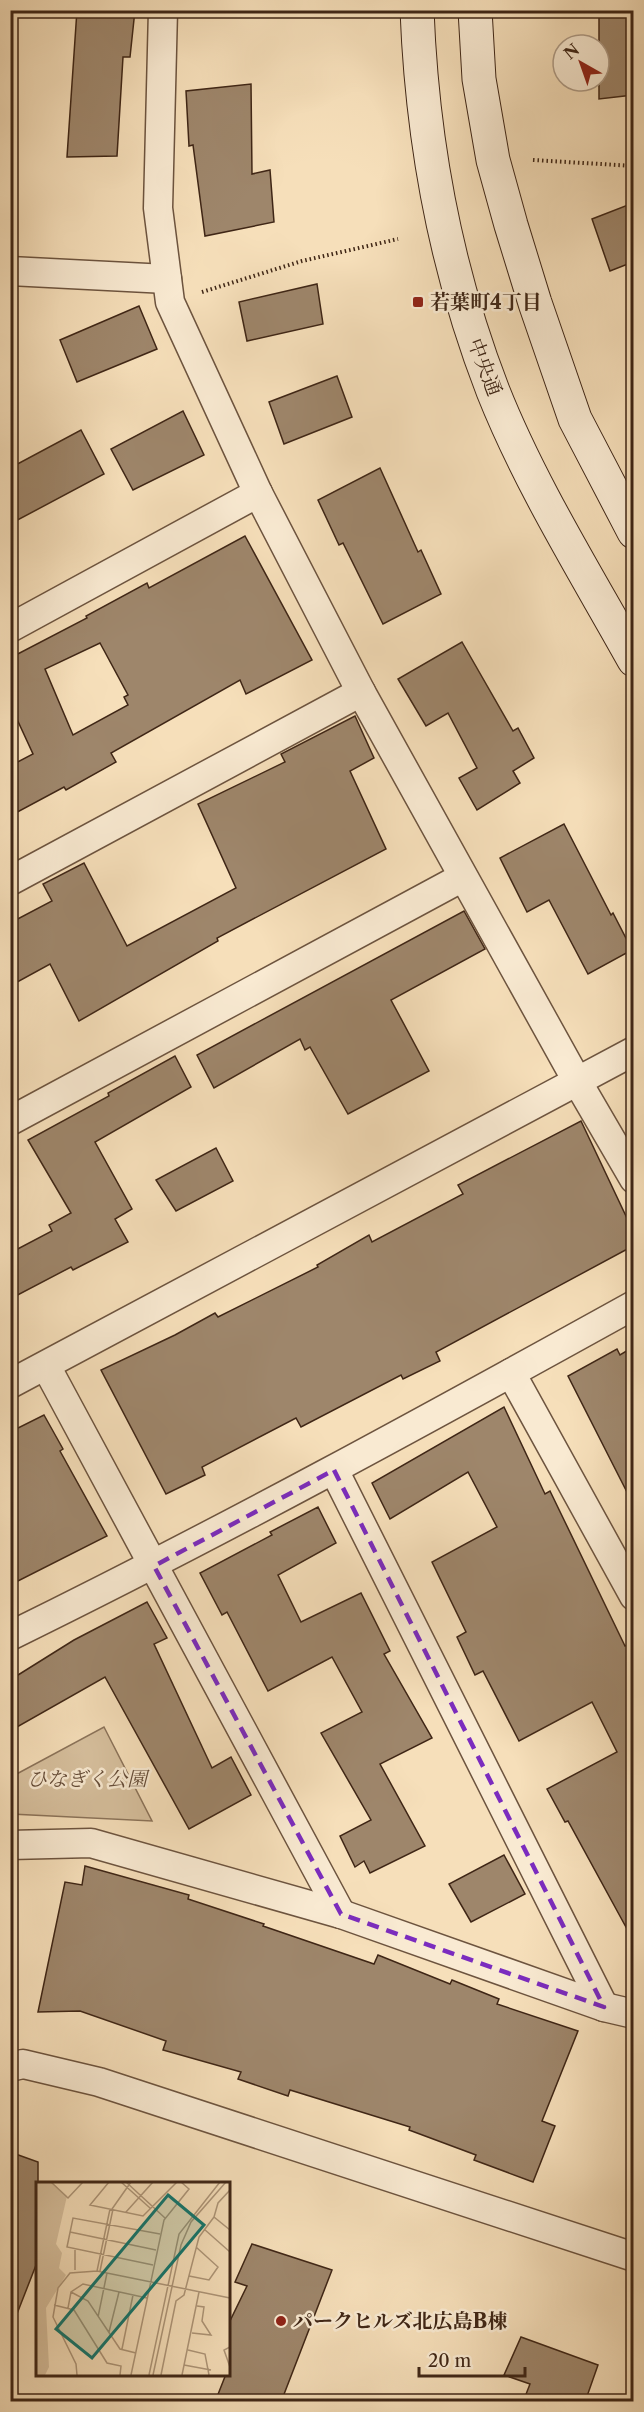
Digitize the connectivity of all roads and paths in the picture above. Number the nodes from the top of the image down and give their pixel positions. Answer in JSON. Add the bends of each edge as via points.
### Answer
{"nodes":[{"id":1,"x":163,"y":10,"type":"edge"},
{"id":2,"x":417,"y":10,"type":"edge"},
{"id":3,"x":475,"y":10,"type":"edge"},
{"id":4,"x":533,"y":160,"type":"dead end"},
{"id":5,"x":633,"y":166,"type":"edge"},
{"id":6,"x":398,"y":239,"type":"dead end"},
{"id":7,"x":10,"y":271,"type":"edge"},
{"id":8,"x":168,"y":290,"type":"junction"},
{"id":9,"x":258,"y":493,"type":"junction"},
{"id":10,"x":633,"y":532,"type":"edge"},
{"id":11,"x":10,"y":628,"type":"edge"},
{"id":12,"x":633,"y":660,"type":"edge"},
{"id":13,"x":361,"y":692,"type":"junction"},
{"id":14,"x":463,"y":877,"type":"junction"},
{"id":15,"x":10,"y":881,"type":"edge"},
{"id":16,"x":633,"y":1051,"type":"edge"},
{"id":17,"x":577,"y":1081,"type":"junction"},
{"id":18,"x":10,"y":1121,"type":"edge"},
{"id":19,"x":633,"y":1179,"type":"edge"},
{"id":20,"x":633,"y":1305,"type":"edge"},
{"id":21,"x":45,"y":1366,"type":"junction"},
{"id":22,"x":511,"y":1373,"type":"junction"},
{"id":23,"x":10,"y":1384,"type":"edge"},
{"id":24,"x":334,"y":1470,"type":"junction"},
{"id":25,"x":154,"y":1566,"type":"junction"},
{"id":26,"x":633,"y":1596,"type":"edge"},
{"id":27,"x":10,"y":1636,"type":"edge"},
{"id":28,"x":10,"y":1845,"type":"edge"},
{"id":29,"x":341,"y":1914,"type":"junction"},
{"id":30,"x":604,"y":2007,"type":"junction"},
{"id":31,"x":633,"y":2014,"type":"edge"},
{"id":32,"x":10,"y":2067,"type":"edge"},
{"id":33,"x":633,"y":2257,"type":"edge"}],
"edges":[{"from":1,"to":8,"type":"street","via":[[158,208]]},
{"from":2,"to":12,"type":"street","name":"中央通","via":[[420,77],[442,221],[465,315],[494,393],[529,468]]},
{"from":3,"to":10,"type":"street","via":[[479,79],[493,160],[514,236],[575,419]]},
{"from":4,"to":5,"type":"path"},
{"from":6,"to":8,"type":"path"},
{"from":7,"to":8,"type":"street"},
{"from":8,"to":9,"type":"street"},
{"from":9,"to":11,"type":"street"},
{"from":9,"to":13,"type":"street"},
{"from":13,"to":14,"type":"street"},
{"from":13,"to":15,"type":"street"},
{"from":14,"to":17,"type":"street"},
{"from":14,"to":18,"type":"street"},
{"from":16,"to":17,"type":"street"},
{"from":17,"to":19,"type":"street"},
{"from":17,"to":21,"type":"street"},
{"from":20,"to":22,"type":"street"},
{"from":21,"to":23,"type":"street"},
{"from":21,"to":25,"type":"street"},
{"from":22,"to":24,"type":"street"},
{"from":22,"to":26,"type":"street"},
{"from":24,"to":25,"type":"street"},
{"from":24,"to":30,"type":"street"},
{"from":25,"to":27,"type":"street"},
{"from":25,"to":29,"type":"street"},
{"from":28,"to":29,"type":"street","via":[[91,1843]]},
{"from":29,"to":30,"type":"street"},
{"from":30,"to":31,"type":"street"},
{"from":32,"to":33,"type":"street","via":[[23,2064],[99,2082]]}]}
